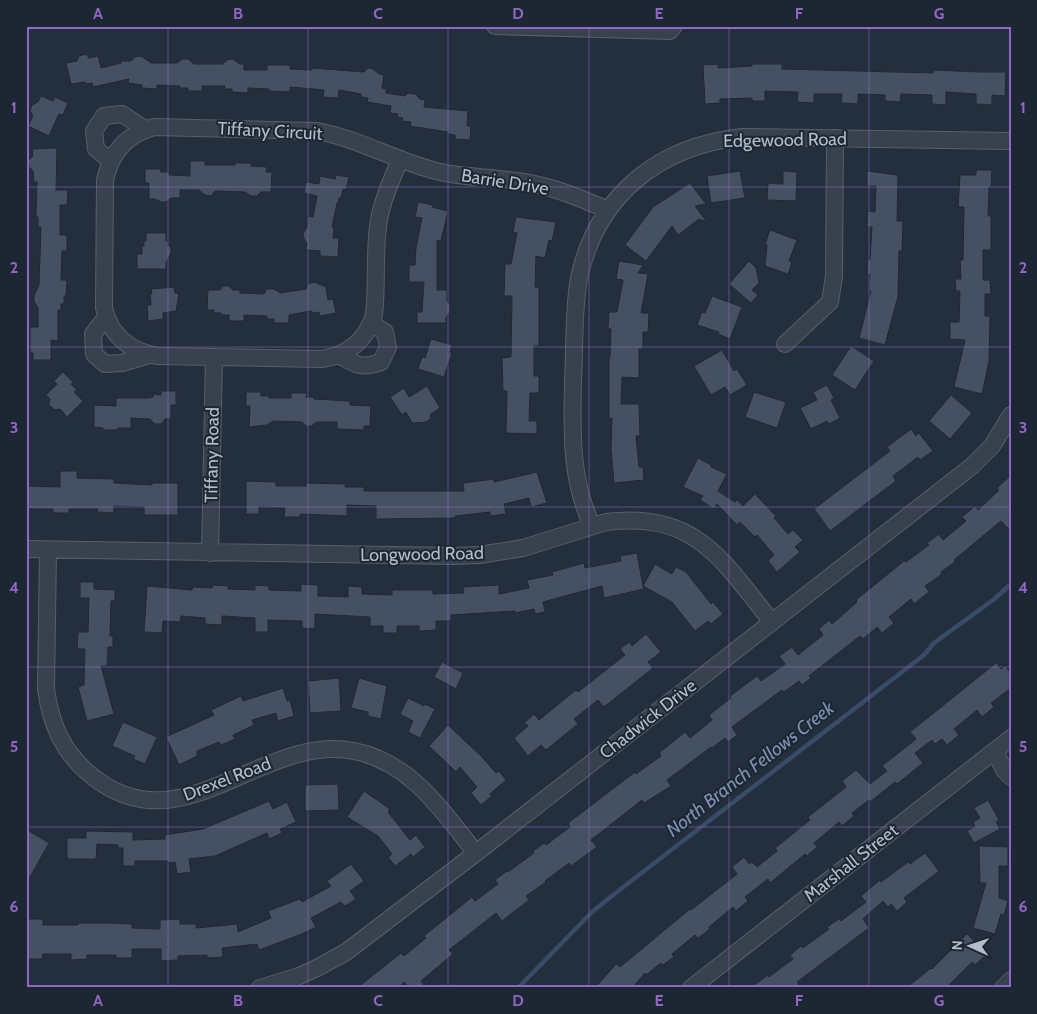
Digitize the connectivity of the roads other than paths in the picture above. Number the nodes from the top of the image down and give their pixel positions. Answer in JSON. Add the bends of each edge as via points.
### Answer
{"nodes":[{"id":1,"x":495,"y":26,"type":"edge"},
{"id":2,"x":674,"y":26,"type":"edge"},
{"id":3,"x":145,"y":129,"type":"junction"},
{"id":4,"x":835,"y":138,"type":"junction"},
{"id":5,"x":1011,"y":141,"type":"edge"},
{"id":6,"x":401,"y":159,"type":"junction"},
{"id":7,"x":110,"y":160,"type":"junction"},
{"id":8,"x":608,"y":210,"type":"junction"},
{"id":9,"x":106,"y":317,"type":"junction"},
{"id":10,"x":371,"y":323,"type":"junction"},
{"id":11,"x":785,"y":344,"type":"dead end"},
{"id":12,"x":149,"y":355,"type":"junction"},
{"id":13,"x":339,"y":355,"type":"junction"},
{"id":14,"x":214,"y":357,"type":"junction"},
{"id":15,"x":1011,"y":415,"type":"edge"},
{"id":16,"x":592,"y":525,"type":"junction"},
{"id":17,"x":26,"y":550,"type":"edge"},
{"id":18,"x":48,"y":550,"type":"junction"},
{"id":19,"x":210,"y":553,"type":"junction"},
{"id":20,"x":772,"y":622,"type":"junction"},
{"id":21,"x":1011,"y":738,"type":"edge"},
{"id":22,"x":995,"y":751,"type":"junction"},
{"id":23,"x":1011,"y":777,"type":"edge"},
{"id":24,"x":476,"y":853,"type":"junction"},
{"id":25,"x":1011,"y":980,"type":"edge"},
{"id":26,"x":260,"y":988,"type":"edge"},
{"id":27,"x":691,"y":988,"type":"edge"},
{"id":28,"x":1002,"y":988,"type":"edge"}],
"edges":[{"from":1,"to":2,"type":"street","via":[[670,31]]},
{"from":3,"to":6,"type":"street","name":"Tiffany Circuit","via":[[154,126],[317,131],[346,138]]},
{"from":3,"to":7,"type":"street","name":"Tiffany Circuit","via":[[121,144]]},
{"from":3,"to":7,"type":"street","via":[[122,114],[104,116],[94,131],[96,149]]},
{"from":4,"to":5,"type":"street","name":"Edgewood Road"},
{"from":4,"to":8,"type":"street","name":"Edgewood Road","via":[[742,137],[699,144],[651,168],[626,188]]},
{"from":4,"to":11,"type":"street","via":[[834,276],[830,302]]},
{"from":6,"to":8,"type":"street","name":"Barrie Drive","via":[[445,173],[544,186]]},
{"from":6,"to":10,"type":"street","name":"Tiffany Circuit","via":[[387,189],[380,215],[375,306]]},
{"from":7,"to":9,"type":"street","name":"Tiffany Circuit","via":[[105,180]]},
{"from":8,"to":16,"type":"street","name":"Edgewood Road","via":[[585,257],[576,308],[573,450],[583,505]]},
{"from":9,"to":12,"type":"street","name":"Tiffany Circuit","via":[[119,338]]},
{"from":9,"to":12,"type":"street","name":"Tiffany Circuit","via":[[93,334],[94,354],[105,364]]},
{"from":10,"to":13,"type":"street","name":"Tiffany Circuit","via":[[361,339]]},
{"from":10,"to":13,"type":"street","via":[[384,332],[388,347],[381,362],[368,367]]},
{"from":12,"to":14,"type":"street","name":"Tiffany Circuit"},
{"from":13,"to":14,"type":"street","name":"Tiffany Circuit","via":[[322,359]]},
{"from":14,"to":19,"type":"street","name":"Tiffany Road"},
{"from":15,"to":20,"type":"street","name":"Chadwick Drive","via":[[992,446],[972,466]]},
{"from":16,"to":19,"type":"street","name":"Longwood Road","via":[[522,548],[479,555]]},
{"from":16,"to":20,"type":"street","name":"Longwood Road","via":[[620,520],[645,521],[692,536],[721,558]]},
{"from":17,"to":18,"type":"street","name":"Longwood Road"},
{"from":18,"to":19,"type":"street","name":"Longwood Road"},
{"from":18,"to":24,"type":"street","name":"Drexel Road","via":[[46,689],[49,711],[68,751],[100,782],[116,791],[148,800],[178,799],[212,789],[296,753],[325,749],[354,751],[386,761],[413,779]]},
{"from":20,"to":24,"type":"street","name":"Chadwick Drive"},
{"from":21,"to":22,"type":"street","name":"Marshall Street"},
{"from":22,"to":23,"type":"street"},
{"from":22,"to":27,"type":"street","name":"Marshall Street"},
{"from":24,"to":26,"type":"street","name":"Chadwick Drive","via":[[346,952],[299,976]]},
{"from":25,"to":28,"type":"street"}]}
